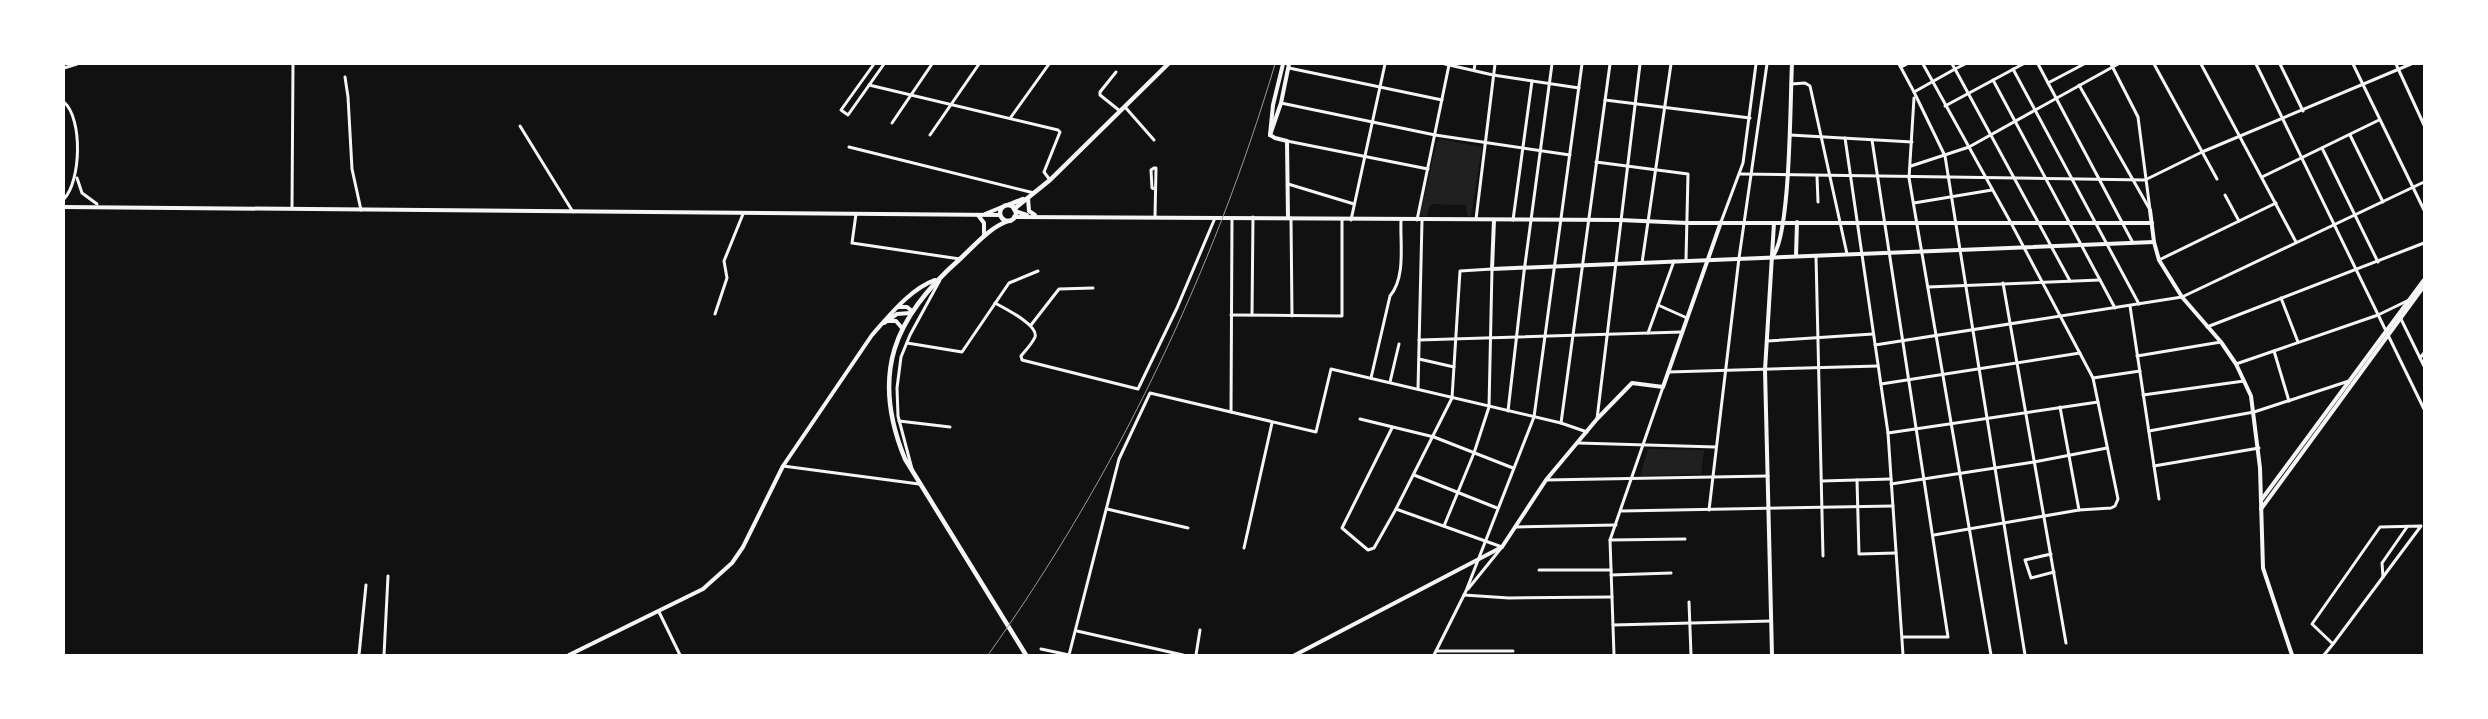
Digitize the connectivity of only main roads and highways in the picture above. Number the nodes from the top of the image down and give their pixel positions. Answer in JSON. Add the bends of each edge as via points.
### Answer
{"nodes":[{"id":1,"x":1168,"y":64,"type":"edge"},
{"id":2,"x":1029,"y":196,"type":"junction"},
{"id":3,"x":1008,"y":205,"type":"junction"},
{"id":4,"x":1015,"y":210,"type":"junction"},
{"id":5,"x":1001,"y":216,"type":"junction"},
{"id":6,"x":1008,"y":221,"type":"junction"},
{"id":7,"x":990,"y":232,"type":"junction"},
{"id":8,"x":1026,"y":655,"type":"edge"}],
"edges":[{"from":1,"to":2,"type":"main road","via":[[1050,180]]},
{"from":2,"to":3,"type":"main road"},
{"from":2,"to":4,"type":"main road"},
{"from":3,"to":4,"type":"main road"},
{"from":3,"to":5,"type":"main road","via":[[1002,207]]},
{"from":4,"to":6,"type":"main road","via":[[1014,217]]},
{"from":5,"to":6,"type":"main road"},
{"from":5,"to":7,"type":"main road"},
{"from":6,"to":7,"type":"main road"},
{"from":7,"to":8,"type":"main road","via":[[935,280],[902,328],[891,361],[890,411],[898,442],[912,472]]}]}
